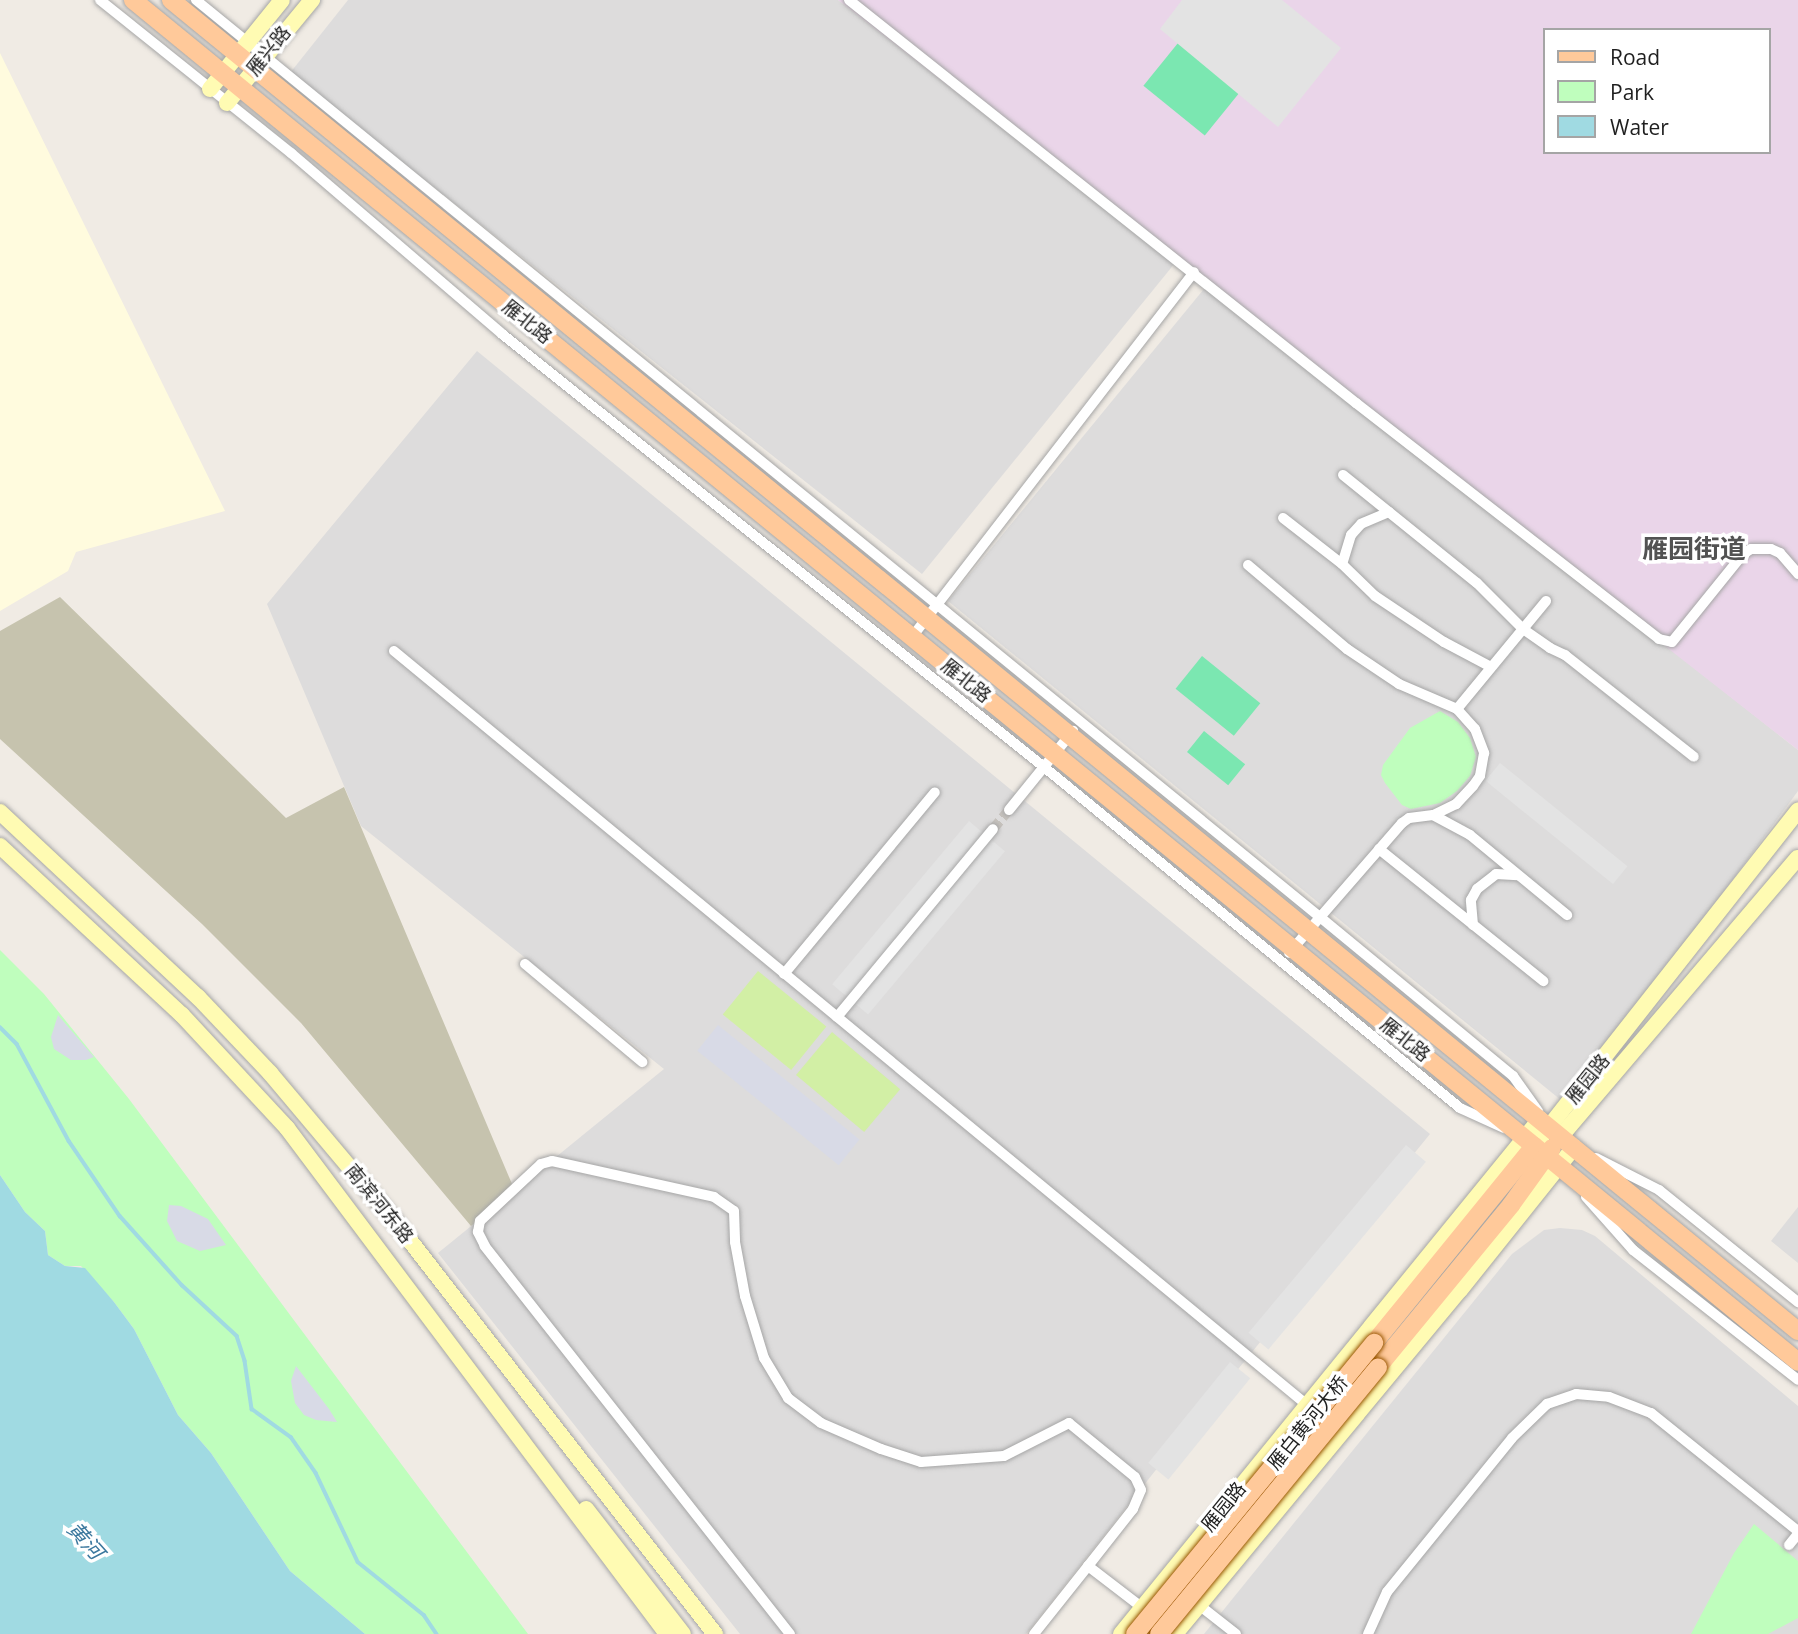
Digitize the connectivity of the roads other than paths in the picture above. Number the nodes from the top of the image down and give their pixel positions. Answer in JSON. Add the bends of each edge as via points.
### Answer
{"nodes":[{"id":1,"x":100,"y":0,"type":"edge"},
{"id":2,"x":133,"y":0,"type":"edge"},
{"id":3,"x":171,"y":0,"type":"edge"},
{"id":4,"x":196,"y":0,"type":"edge"},
{"id":5,"x":282,"y":0,"type":"edge"},
{"id":6,"x":312,"y":0,"type":"edge"},
{"id":7,"x":849,"y":0,"type":"edge"},
{"id":8,"x":242,"y":49,"type":"junction"},
{"id":9,"x":260,"y":63,"type":"junction"},
{"id":10,"x":222,"y":73,"type":"junction"},
{"id":11,"x":240,"y":88,"type":"junction"},
{"id":12,"x":209,"y":89,"type":"junction"},
{"id":13,"x":227,"y":103,"type":"junction"},
{"id":14,"x":1194,"y":272,"type":"junction"},
{"id":15,"x":1343,"y":475,"type":"dead end"},
{"id":16,"x":1389,"y":512,"type":"junction"},
{"id":17,"x":1283,"y":518,"type":"dead end"},
{"id":18,"x":1342,"y":564,"type":"junction"},
{"id":19,"x":1248,"y":565,"type":"dead end"},
{"id":20,"x":1798,"y":573,"type":"edge"},
{"id":21,"x":1546,"y":601,"type":"dead end"},
{"id":22,"x":931,"y":610,"type":"junction"},
{"id":23,"x":1523,"y":629,"type":"junction"},
{"id":24,"x":912,"y":637,"type":"junction"},
{"id":25,"x":394,"y":651,"type":"dead end"},
{"id":26,"x":1491,"y":667,"type":"junction"},
{"id":27,"x":1457,"y":709,"type":"junction"},
{"id":28,"x":1075,"y":727,"type":"junction"},
{"id":29,"x":1694,"y":757,"type":"dead end"},
{"id":30,"x":1049,"y":760,"type":"junction"},
{"id":31,"x":935,"y":792,"type":"dead end"},
{"id":32,"x":1009,"y":810,"type":"tunnel mouth"},
{"id":33,"x":1798,"y":811,"type":"edge"},
{"id":34,"x":0,"y":812,"type":"edge"},
{"id":35,"x":1433,"y":815,"type":"junction"},
{"id":36,"x":993,"y":829,"type":"tunnel mouth"},
{"id":37,"x":0,"y":846,"type":"edge"},
{"id":38,"x":1379,"y":849,"type":"junction"},
{"id":39,"x":1798,"y":858,"type":"edge"},
{"id":40,"x":1521,"y":875,"type":"junction"},
{"id":41,"x":1567,"y":915,"type":"dead end"},
{"id":42,"x":1315,"y":923,"type":"junction"},
{"id":43,"x":1473,"y":925,"type":"junction"},
{"id":44,"x":1293,"y":948,"type":"junction"},
{"id":45,"x":1281,"y":963,"type":"junction"},
{"id":46,"x":525,"y":964,"type":"dead end"},
{"id":47,"x":784,"y":974,"type":"junction"},
{"id":48,"x":1543,"y":981,"type":"dead end"},
{"id":49,"x":837,"y":1017,"type":"junction"},
{"id":50,"x":642,"y":1062,"type":"dead end"},
{"id":51,"x":1556,"y":1132,"type":"junction"},
{"id":52,"x":1541,"y":1151,"type":"junction"},
{"id":53,"x":432,"y":1272,"type":"junction"},
{"id":54,"x":408,"y":1289,"type":"junction"},
{"id":55,"x":1798,"y":1302,"type":"edge"},
{"id":56,"x":1798,"y":1331,"type":"edge"},
{"id":57,"x":1374,"y":1343,"type":"joint"},
{"id":58,"x":459,"y":1359,"type":"junction"},
{"id":59,"x":1798,"y":1362,"type":"edge"},
{"id":60,"x":1378,"y":1367,"type":"joint"},
{"id":61,"x":1798,"y":1380,"type":"edge"},
{"id":62,"x":1307,"y":1405,"type":"junction"},
{"id":63,"x":1798,"y":1532,"type":"edge"},
{"id":64,"x":1789,"y":1545,"type":"dead end"},
{"id":65,"x":1088,"y":1566,"type":"junction"},
{"id":66,"x":1199,"y":1605,"type":"junction"},
{"id":67,"x":1143,"y":1607,"type":"junction"},
{"id":68,"x":1373,"y":1632,"type":"edge"},
{"id":69,"x":667,"y":1634,"type":"edge"},
{"id":70,"x":683,"y":1634,"type":"edge"},
{"id":71,"x":715,"y":1634,"type":"edge"},
{"id":72,"x":789,"y":1634,"type":"edge"},
{"id":73,"x":1034,"y":1634,"type":"edge"},
{"id":74,"x":1121,"y":1634,"type":"edge"},
{"id":75,"x":1135,"y":1634,"type":"edge"},
{"id":76,"x":1159,"y":1634,"type":"edge"},
{"id":77,"x":1176,"y":1634,"type":"edge"},
{"id":78,"x":1236,"y":1634,"type":"edge"}],
"edges":[{"from":1,"to":12,"type":"street"},
{"from":2,"to":10,"type":"main road","name":"雁北路"},
{"from":3,"to":8,"type":"main road","name":"雁北路"},
{"from":4,"to":8,"type":"street"},
{"from":5,"to":8,"type":"main road","name":"雁兴路"},
{"from":6,"to":9,"type":"main road","name":"雁兴路"},
{"from":7,"to":14,"type":"street"},
{"from":8,"to":9,"type":"main road","name":"雁北路"},
{"from":8,"to":10,"type":"main road","name":"雁兴路"},
{"from":9,"to":11,"type":"main road","name":"雁兴路"},
{"from":9,"to":22,"type":"main road","name":"雁北路"},
{"from":10,"to":11,"type":"main road","name":"雁北路"},
{"from":10,"to":12,"type":"main road","name":"雁兴路"},
{"from":11,"to":13,"type":"main road","name":"雁兴路"},
{"from":11,"to":24,"type":"main road","name":"雁北路"},
{"from":12,"to":13,"type":"street"},
{"from":13,"to":30,"type":"street","via":[[291,152],[502,334]]},
{"from":14,"to":20,"type":"street","via":[[1660,639],[1672,642],[1751,549],[1780,553]]},
{"from":14,"to":22,"type":"street"},
{"from":15,"to":16,"type":"street"},
{"from":16,"to":18,"type":"street","via":[[1361,524],[1351,535]]},
{"from":16,"to":23,"type":"street","via":[[1477,583]]},
{"from":17,"to":18,"type":"street"},
{"from":18,"to":26,"type":"street","via":[[1375,596]]},
{"from":19,"to":27,"type":"street","via":[[1347,649],[1399,684]]},
{"from":21,"to":23,"type":"street"},
{"from":22,"to":24,"type":"street"},
{"from":22,"to":28,"type":"main road","name":"雁北路"},
{"from":23,"to":26,"type":"street"},
{"from":23,"to":29,"type":"street","via":[[1565,655]]},
{"from":24,"to":30,"type":"main road","name":"雁北路"},
{"from":25,"to":47,"type":"street"},
{"from":26,"to":27,"type":"street"},
{"from":27,"to":35,"type":"street","via":[[1475,729],[1484,765],[1456,804]]},
{"from":28,"to":30,"type":"street"},
{"from":28,"to":42,"type":"main road","name":"雁北路"},
{"from":30,"to":32,"type":"street"},
{"from":30,"to":44,"type":"main road","name":"雁北路"},
{"from":30,"to":45,"type":"street"},
{"from":31,"to":47,"type":"street"},
{"from":33,"to":51,"type":"main road","name":"雁园路"},
{"from":34,"to":53,"type":"main road","name":"南滨河东路","via":[[234,1034],[394,1220]]},
{"from":35,"to":38,"type":"street","via":[[1409,818]]},
{"from":35,"to":40,"type":"street","via":[[1470,835]]},
{"from":36,"to":49,"type":"street"},
{"from":37,"to":54,"type":"main road","name":"南滨河东路","via":[[173,1006],[253,1089],[316,1163]]},
{"from":38,"to":42,"type":"street"},
{"from":38,"to":43,"type":"street"},
{"from":39,"to":51,"type":"main road","name":"雁园路"},
{"from":40,"to":41,"type":"street"},
{"from":40,"to":43,"type":"street","via":[[1496,874],[1476,889],[1470,913]]},
{"from":42,"to":44,"type":"street"},
{"from":42,"to":51,"type":"main road","name":"雁北路"},
{"from":43,"to":48,"type":"street"},
{"from":44,"to":45,"type":"street"},
{"from":44,"to":52,"type":"main road","name":"雁北路"},
{"from":45,"to":52,"type":"street","via":[[1460,1108]]},
{"from":46,"to":50,"type":"street"},
{"from":47,"to":49,"type":"street"},
{"from":49,"to":62,"type":"street"},
{"from":51,"to":52,"type":"main road","name":"雁园路"},
{"from":51,"to":52,"type":"main road","name":"雁园路"},
{"from":51,"to":55,"type":"street","via":[[1659,1190]]},
{"from":51,"to":56,"type":"main road","name":"雁北路"},
{"from":52,"to":57,"type":"main road","name":"雁园路"},
{"from":52,"to":59,"type":"main road","name":"雁北路"},
{"from":52,"to":60,"type":"main road","name":"雁园路","via":[[1511,1205]]},
{"from":52,"to":61,"type":"street","via":[[1633,1250]]},
{"from":52,"to":62,"type":"main road","name":"雁园路"},
{"from":52,"to":66,"type":"main road","name":"雁园路"},
{"from":53,"to":54,"type":"main road"},
{"from":53,"to":71,"type":"main road","name":"南滨河东路"},
{"from":54,"to":58,"type":"main road","name":"南滨河东路"},
{"from":57,"to":75,"type":"main road","name":"雁白黄河大桥","bridge":true},
{"from":58,"to":69,"type":"main road","name":"南滨河东路"},
{"from":58,"to":70,"type":"main road","via":[[495,1392]]},
{"from":60,"to":76,"type":"main road","name":"雁白黄河大桥","bridge":true},
{"from":62,"to":67,"type":"main road","name":"雁园路"},
{"from":63,"to":64,"type":"street"},
{"from":63,"to":68,"type":"street","via":[[1651,1413],[1609,1397],[1576,1394],[1547,1404],[1512,1438],[1387,1592]]},
{"from":65,"to":67,"type":"street"},
{"from":65,"to":72,"type":"street","via":[[1133,1509],[1141,1490],[1135,1477],[1069,1423],[1003,1456],[921,1462],[821,1423],[788,1398],[764,1358],[745,1296],[734,1242],[734,1211],[714,1196],[552,1161],[541,1164],[480,1222],[478,1232]]},
{"from":65,"to":73,"type":"street"},
{"from":66,"to":77,"type":"main road","name":"雁园路"},
{"from":66,"to":78,"type":"street"},
{"from":67,"to":74,"type":"main road","name":"雁园路"},
{"from":67,"to":77,"type":"street"}]}
